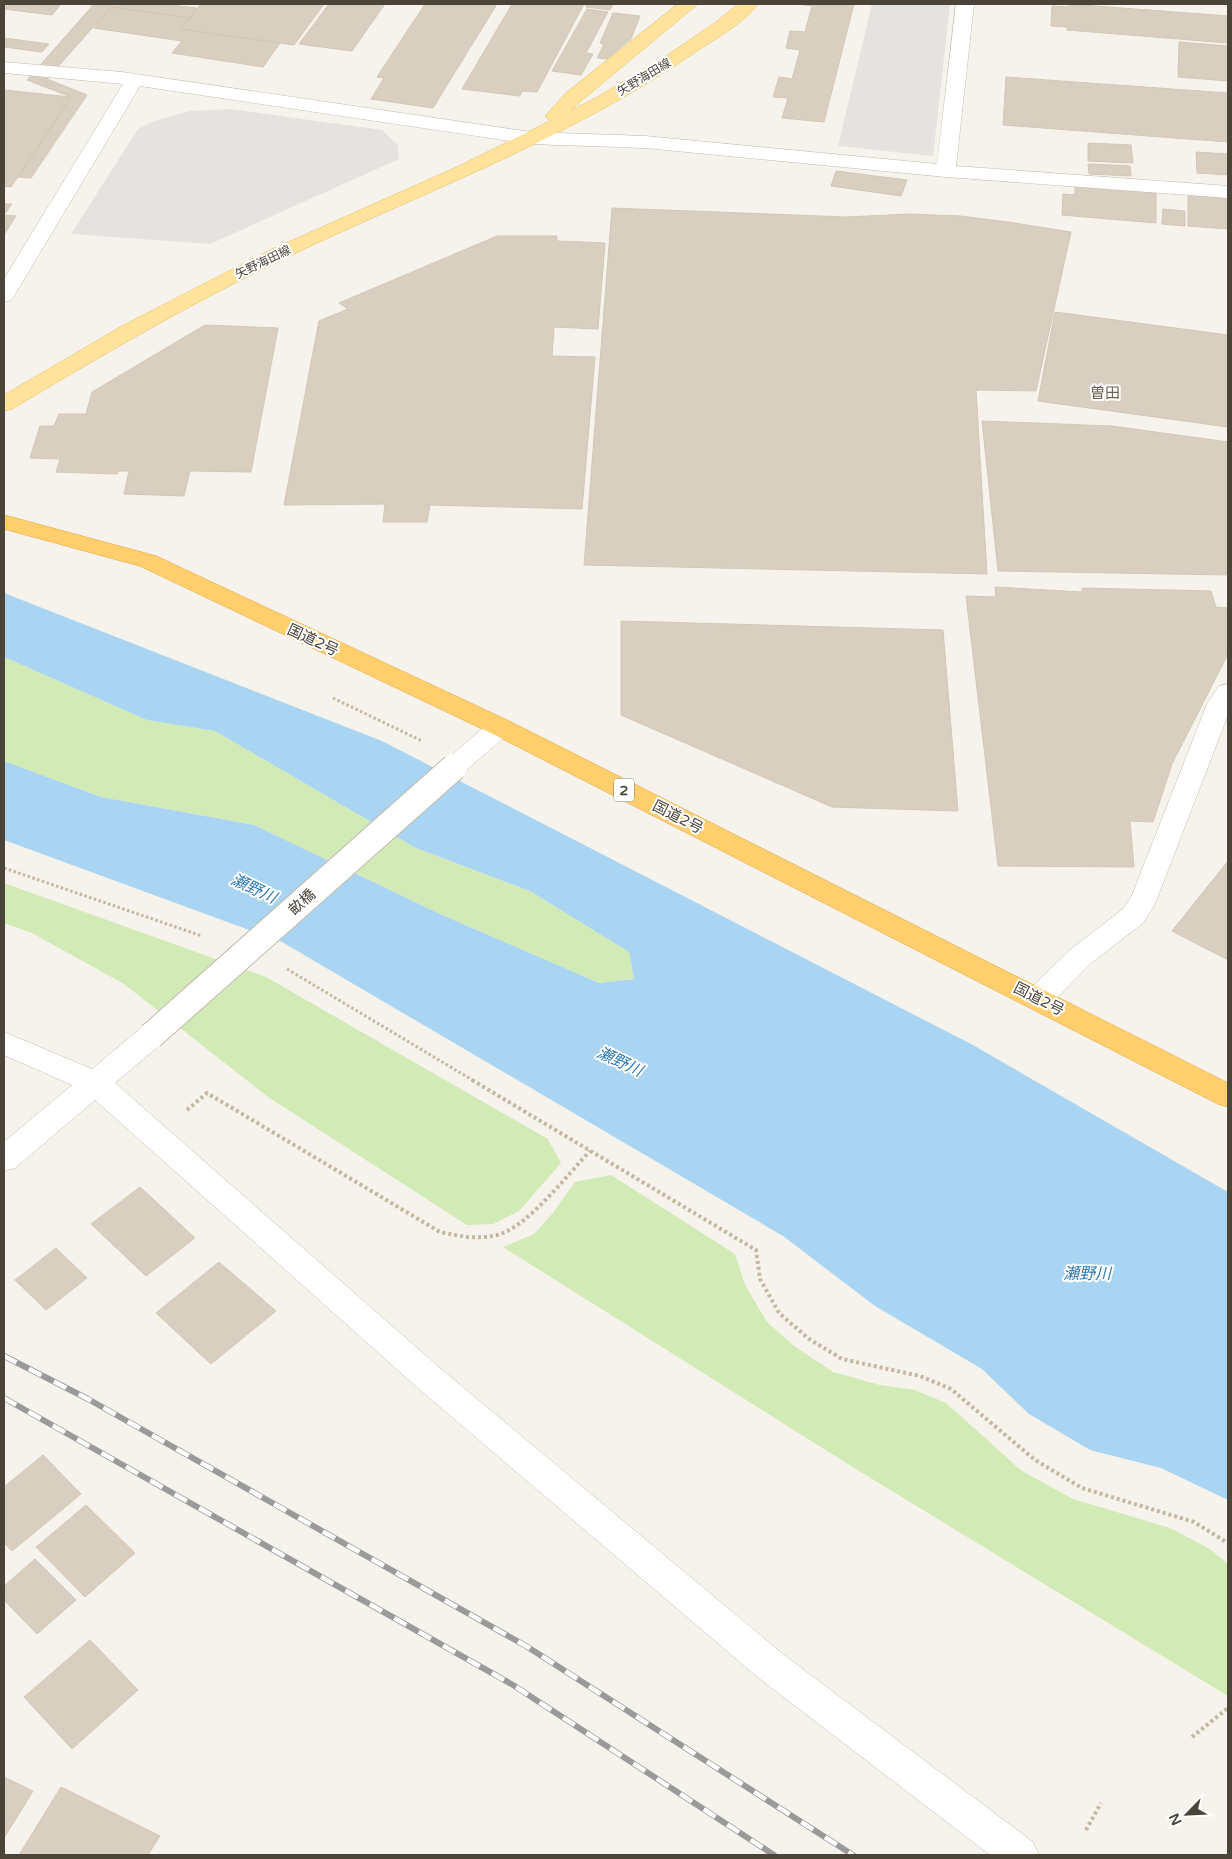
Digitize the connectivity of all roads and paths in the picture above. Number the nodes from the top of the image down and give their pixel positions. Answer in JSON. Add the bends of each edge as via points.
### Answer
{"nodes":[{"id":1,"x":689,"y":4,"type":"edge"},
{"id":2,"x":749,"y":4,"type":"edge"},
{"id":3,"x":965,"y":4,"type":"edge"},
{"id":4,"x":4,"y":67,"type":"edge"},
{"id":5,"x":134,"y":80,"type":"junction"},
{"id":6,"x":531,"y":138,"type":"junction"},
{"id":7,"x":946,"y":171,"type":"junction"},
{"id":8,"x":1228,"y":192,"type":"edge"},
{"id":9,"x":4,"y":296,"type":"edge"},
{"id":10,"x":4,"y":404,"type":"edge"},
{"id":11,"x":4,"y":522,"type":"edge"},
{"id":12,"x":1228,"y":692,"type":"edge"},
{"id":13,"x":333,"y":698,"type":"dead end"},
{"id":14,"x":500,"y":727,"type":"junction"},
{"id":15,"x":424,"y":742,"type":"dead end"},
{"id":16,"x":4,"y":868,"type":"edge"},
{"id":17,"x":211,"y":939,"type":"dead end"},
{"id":18,"x":281,"y":966,"type":"dead end"},
{"id":19,"x":1039,"y":998,"type":"junction"},
{"id":20,"x":4,"y":1043,"type":"edge"},
{"id":21,"x":94,"y":1082,"type":"junction"},
{"id":22,"x":1228,"y":1096,"type":"edge"},
{"id":23,"x":186,"y":1111,"type":"dead end"},
{"id":24,"x":590,"y":1151,"type":"junction"},
{"id":25,"x":4,"y":1158,"type":"edge"},
{"id":26,"x":1228,"y":1543,"type":"edge"},
{"id":27,"x":1228,"y":1708,"type":"edge"},
{"id":28,"x":1192,"y":1737,"type":"dead end"},
{"id":29,"x":1101,"y":1803,"type":"dead end"},
{"id":30,"x":1086,"y":1830,"type":"dead end"},
{"id":31,"x":1020,"y":1855,"type":"edge"}],
"edges":[{"from":1,"to":6,"type":"main road","name":"矢野海田線","via":[[573,97]]},
{"from":2,"to":6,"type":"main road","name":"矢野海田線","via":[[672,60],[601,103]]},
{"from":3,"to":7,"type":"street"},
{"from":4,"to":5,"type":"street"},
{"from":5,"to":6,"type":"street"},
{"from":5,"to":9,"type":"street"},
{"from":6,"to":7,"type":"street","via":[[645,142]]},
{"from":6,"to":10,"type":"main road","name":"矢野海田線","via":[[270,257],[129,330]]},
{"from":7,"to":8,"type":"street"},
{"from":11,"to":14,"type":"highway","name":"国道2号","number":"2","via":[[148,561]]},
{"from":12,"to":19,"type":"street","via":[[1220,704],[1145,897],[1132,916],[1080,957]]},
{"from":13,"to":15,"type":"path"},
{"from":14,"to":19,"type":"highway","name":"国道2号","number":"2"},
{"from":14,"to":21,"type":"street","name":"畝橋","bridge":true,"via":[[151,1036]]},
{"from":16,"to":17,"type":"path"},
{"from":18,"to":24,"type":"path"},
{"from":19,"to":22,"type":"highway","name":"国道2号","number":"2"},
{"from":20,"to":21,"type":"street"},
{"from":21,"to":25,"type":"street","name":"畝橋"},
{"from":21,"to":31,"type":"street","via":[[430,1379],[772,1667]]},
{"from":23,"to":24,"type":"path","via":[[207,1093],[440,1232],[466,1238],[498,1235],[525,1220]]},
{"from":24,"to":26,"type":"path","via":[[756,1250],[760,1279],[779,1313],[809,1339],[842,1359],[920,1376],[951,1389],[1035,1460],[1082,1488],[1194,1522]]},
{"from":27,"to":28,"type":"path"},
{"from":29,"to":30,"type":"path"}]}
